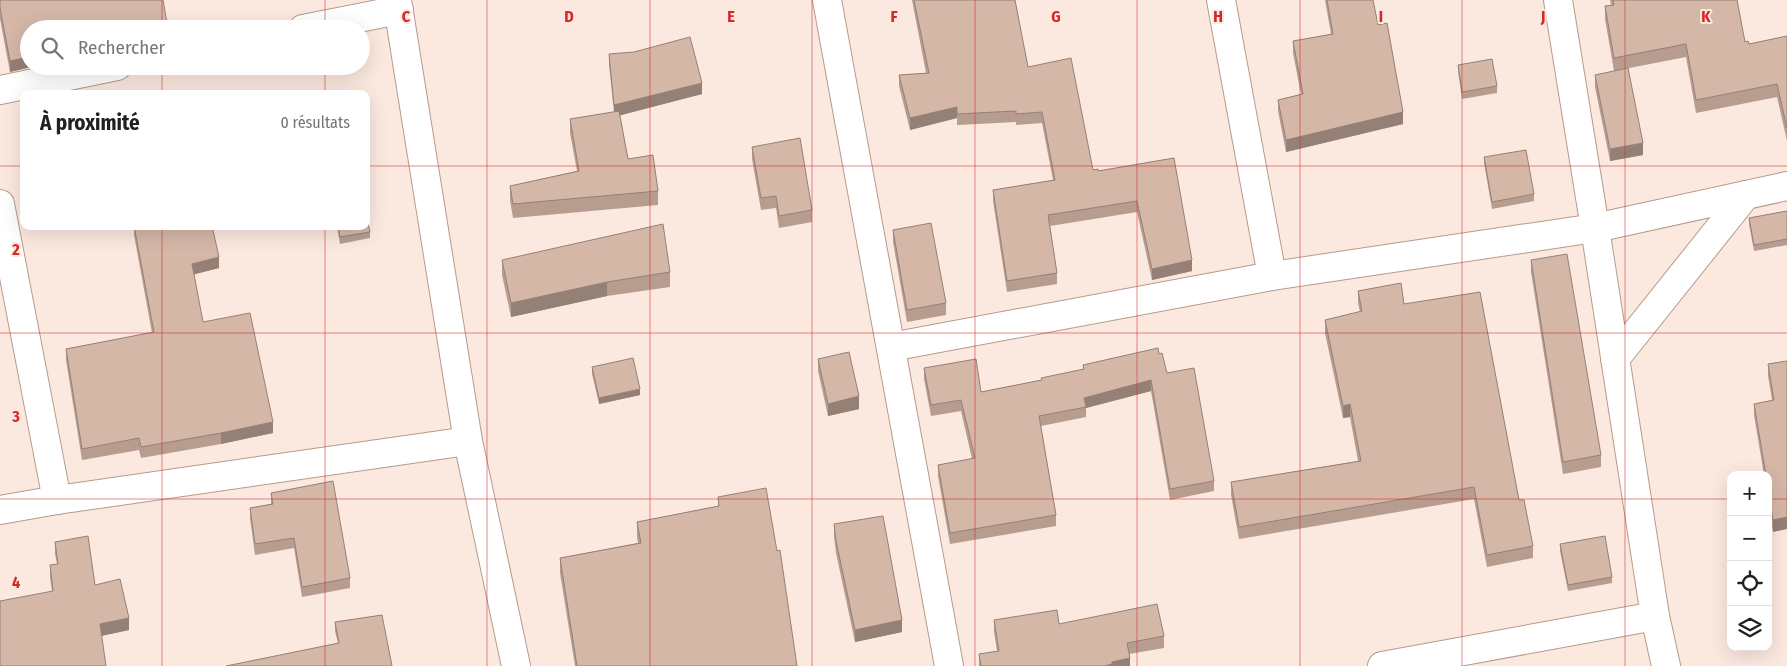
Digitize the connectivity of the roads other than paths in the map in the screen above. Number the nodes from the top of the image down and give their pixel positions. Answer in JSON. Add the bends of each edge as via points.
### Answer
{"nodes":[{"id":1,"x":827,"y":0,"type":"edge"},
{"id":2,"x":1221,"y":0,"type":"edge"},
{"id":3,"x":1558,"y":0,"type":"edge"},
{"id":4,"x":398,"y":5,"type":"edge"},
{"id":5,"x":339,"y":20,"type":"edge"},
{"id":6,"x":72,"y":75,"type":"edge"},
{"id":7,"x":0,"y":90,"type":"edge"},
{"id":8,"x":1787,"y":186,"type":"edge"},
{"id":9,"x":1746,"y":195,"type":"junction"},
{"id":10,"x":0,"y":204,"type":"edge"},
{"id":11,"x":1595,"y":228,"type":"junction"},
{"id":12,"x":1272,"y":276,"type":"junction"},
{"id":13,"x":891,"y":348,"type":"junction"},
{"id":14,"x":1615,"y":359,"type":"junction"},
{"id":15,"x":468,"y":442,"type":"junction"},
{"id":16,"x":57,"y":500,"type":"junction"},
{"id":17,"x":0,"y":510,"type":"edge"},
{"id":18,"x":1654,"y":616,"type":"junction"},
{"id":19,"x":516,"y":666,"type":"edge"},
{"id":20,"x":949,"y":666,"type":"edge"},
{"id":21,"x":1382,"y":666,"type":"edge"},
{"id":22,"x":1666,"y":666,"type":"edge"}],
"edges":[{"from":1,"to":13,"type":"street"},
{"from":2,"to":12,"type":"street"},
{"from":3,"to":11,"type":"street"},
{"from":4,"to":5,"type":"street"},
{"from":4,"to":15,"type":"street"},
{"from":6,"to":7,"type":"street"},
{"from":8,"to":9,"type":"street"},
{"from":9,"to":11,"type":"street"},
{"from":9,"to":14,"type":"street"},
{"from":10,"to":16,"type":"street"},
{"from":11,"to":12,"type":"street"},
{"from":11,"to":14,"type":"street"},
{"from":12,"to":13,"type":"street"},
{"from":13,"to":20,"type":"street"},
{"from":14,"to":18,"type":"street"},
{"from":15,"to":16,"type":"street"},
{"from":15,"to":19,"type":"street"},
{"from":16,"to":17,"type":"street"},
{"from":18,"to":21,"type":"street"},
{"from":18,"to":22,"type":"street"}]}
